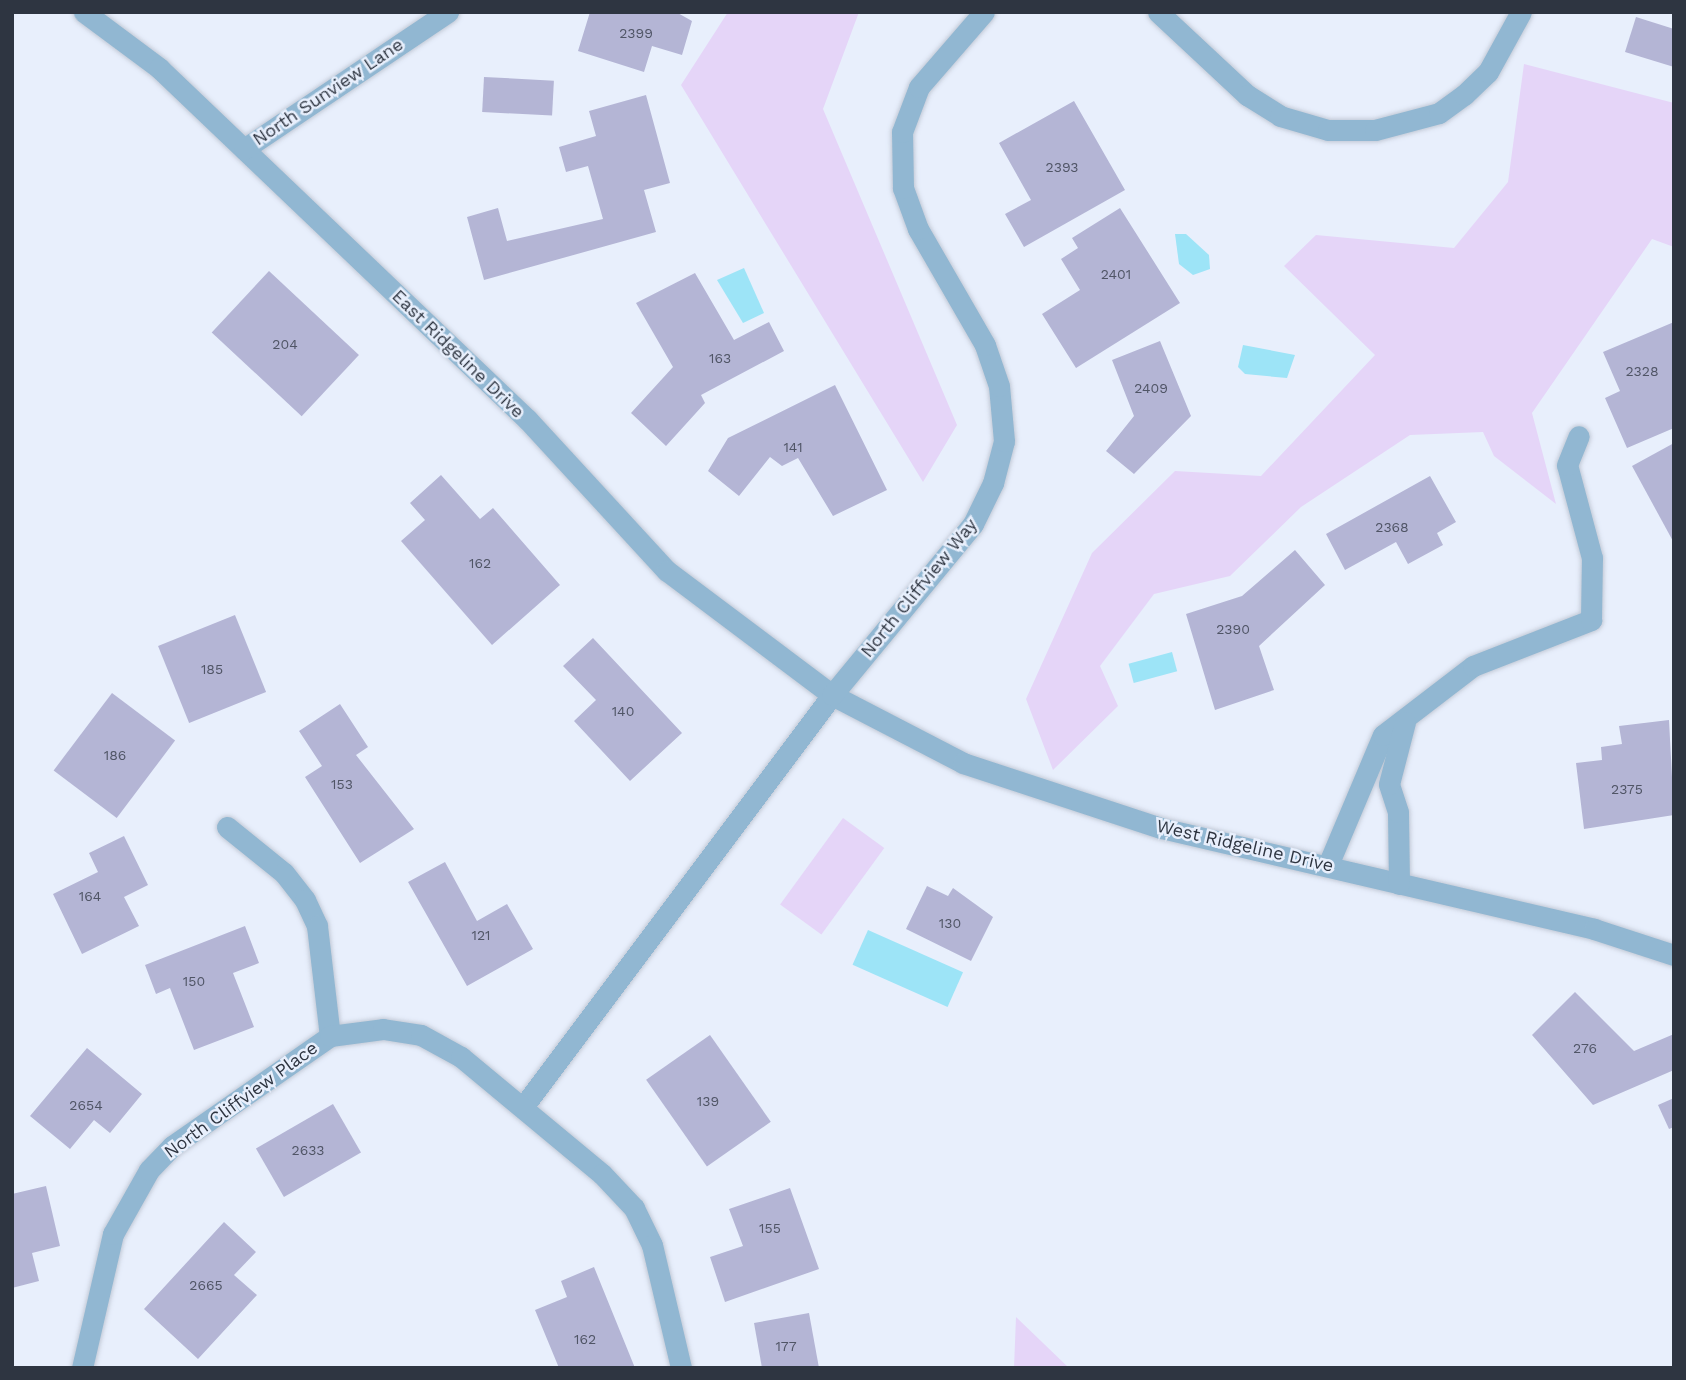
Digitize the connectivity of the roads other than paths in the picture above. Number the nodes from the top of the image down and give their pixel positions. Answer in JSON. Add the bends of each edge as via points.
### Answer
{"nodes":[{"id":1,"x":84,"y":12,"type":"edge"},
{"id":2,"x":448,"y":12,"type":"edge"},
{"id":3,"x":984,"y":12,"type":"edge"},
{"id":4,"x":1158,"y":12,"type":"edge"},
{"id":5,"x":1521,"y":12,"type":"edge"},
{"id":6,"x":244,"y":149,"type":"junction"},
{"id":7,"x":1579,"y":436,"type":"dead end"},
{"id":8,"x":832,"y":695,"type":"junction"},
{"id":9,"x":1405,"y":722,"type":"junction"},
{"id":10,"x":1357,"y":792,"type":"junction"},
{"id":11,"x":1392,"y":800,"type":"junction"},
{"id":12,"x":227,"y":827,"type":"dead end"},
{"id":13,"x":1328,"y":865,"type":"junction"},
{"id":14,"x":1399,"y":884,"type":"junction"},
{"id":15,"x":1674,"y":955,"type":"edge"},
{"id":16,"x":330,"y":1036,"type":"junction"},
{"id":17,"x":523,"y":1107,"type":"junction"},
{"id":18,"x":82,"y":1368,"type":"edge"},
{"id":19,"x":681,"y":1368,"type":"edge"}],
"edges":[{"from":1,"to":6,"type":"street","name":"East Ridgeline Drive","via":[[128,41]]},
{"from":2,"to":6,"type":"street","name":"North Sunview Lane"},
{"from":3,"to":8,"type":"street","name":"North Cliffview Way","via":[[919,87],[902,132],[903,188],[918,229],[985,345],[999,386],[1004,441],[973,524]]},
{"from":4,"to":5,"type":"street","via":[[1247,95],[1280,116],[1328,130],[1375,130],[1439,113],[1464,95],[1494,63]]},
{"from":6,"to":8,"type":"street","name":"East Ridgeline Drive","via":[[528,420],[667,571]]},
{"from":7,"to":9,"type":"street","via":[[1567,465],[1592,558],[1591,620],[1474,666]]},
{"from":8,"to":13,"type":"street","name":"West Ridgeline Drive","via":[[963,763],[1161,828]]},
{"from":8,"to":17,"type":"street","name":"North Cliffview Way"},
{"from":9,"to":10,"type":"street","via":[[1383,735]]},
{"from":9,"to":11,"type":"street","via":[[1389,784]]},
{"from":10,"to":11,"type":"street"},
{"from":10,"to":13,"type":"street"},
{"from":11,"to":14,"type":"street"},
{"from":12,"to":16,"type":"street","via":[[284,873],[305,900],[317,926]]},
{"from":13,"to":14,"type":"street","name":"West Ridgeline Drive"},
{"from":14,"to":15,"type":"street","name":"West Ridgeline Drive","via":[[1594,929]]},
{"from":16,"to":17,"type":"street","name":"North Cliffview Place","via":[[383,1029],[421,1035]]},
{"from":16,"to":18,"type":"street","name":"North Cliffview Place","via":[[173,1146],[129,1196],[113,1234]]},
{"from":17,"to":19,"type":"street","name":"North Cliffview Place","via":[[634,1208],[652,1245]]}]}
